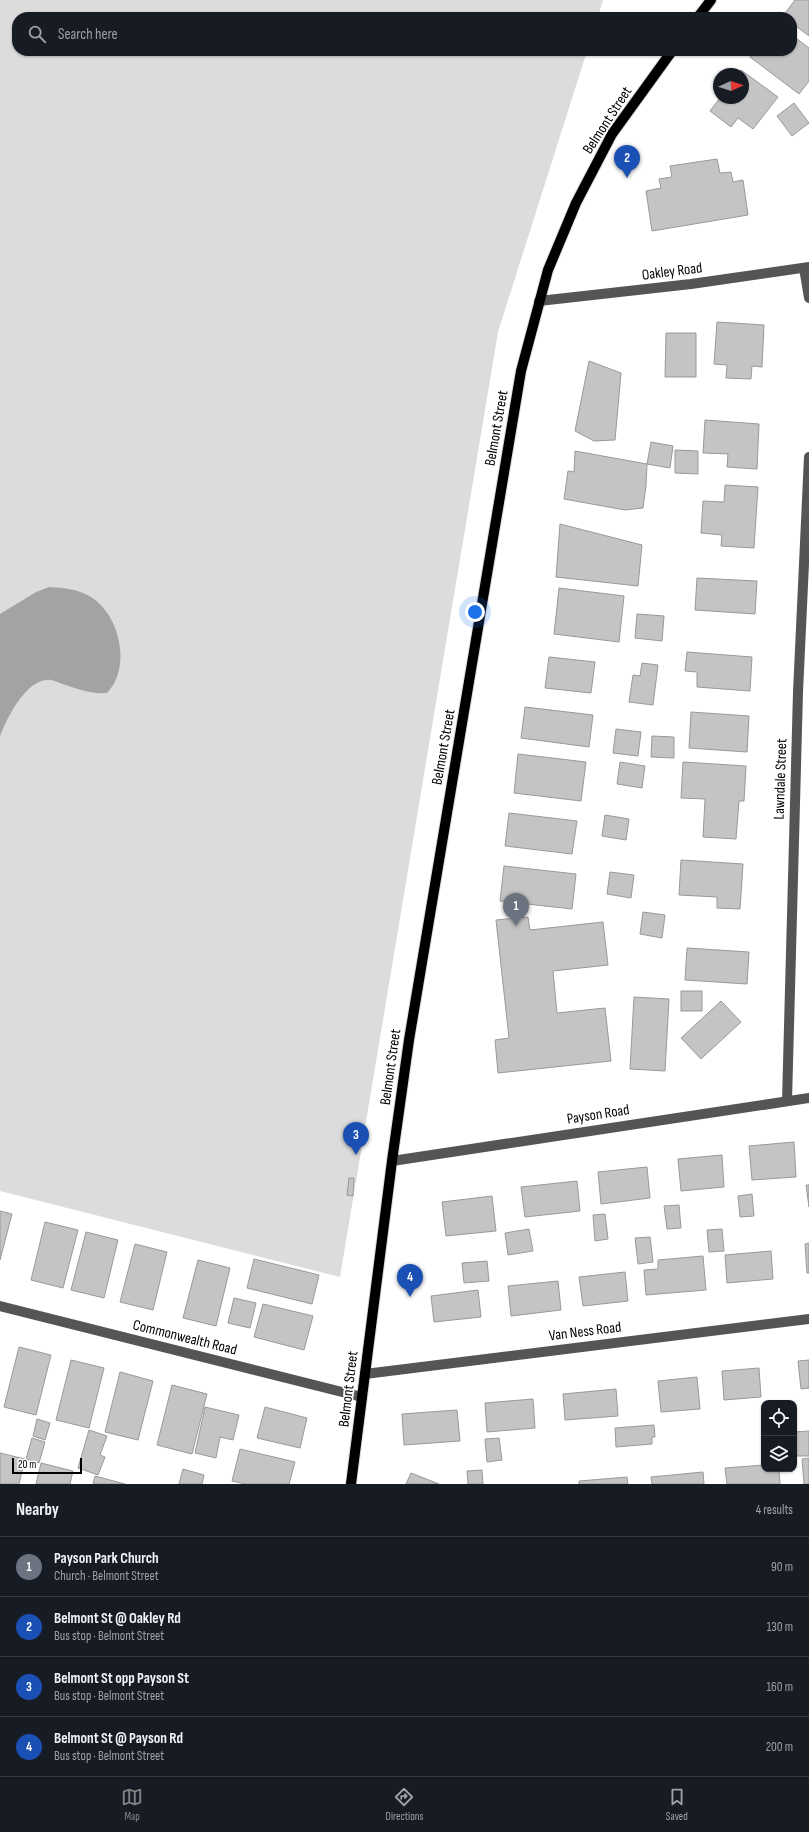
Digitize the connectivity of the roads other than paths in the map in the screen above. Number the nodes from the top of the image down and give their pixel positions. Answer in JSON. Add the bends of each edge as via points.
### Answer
{"nodes":[{"id":1,"x":711,"y":0,"type":"edge"},
{"id":2,"x":702,"y":12,"type":"edge"},
{"id":3,"x":668,"y":56,"type":"edge"},
{"id":4,"x":807,"y":268,"type":"edge"},
{"id":5,"x":809,"y":298,"type":"edge"},
{"id":6,"x":539,"y":301,"type":"junction"},
{"id":7,"x":809,"y":458,"type":"edge"},
{"id":8,"x":809,"y":1098,"type":"edge"},
{"id":9,"x":787,"y":1101,"type":"junction"},
{"id":10,"x":392,"y":1161,"type":"junction"},
{"id":11,"x":0,"y":1306,"type":"edge"},
{"id":12,"x":809,"y":1318,"type":"edge"},
{"id":13,"x":365,"y":1374,"type":"junction"},
{"id":14,"x":362,"y":1397,"type":"junction"},
{"id":15,"x":351,"y":1484,"type":"edge"}],
"edges":[{"from":1,"to":2,"type":"main road"},
{"from":3,"to":6,"type":"main road","name":"Belmont Street","via":[[612,134],[576,202],[548,270]]},
{"from":4,"to":5,"type":"street"},
{"from":4,"to":6,"type":"street","name":"Oakley Road"},
{"from":6,"to":10,"type":"main road","name":"Belmont Street","via":[[521,371],[408,1040]]},
{"from":7,"to":9,"type":"street","name":"Lawndale Street","via":[[798,700]]},
{"from":8,"to":9,"type":"street","name":"Payson Road"},
{"from":9,"to":10,"type":"street","name":"Payson Road"},
{"from":10,"to":13,"type":"main road","name":"Belmont Street"},
{"from":11,"to":14,"type":"street","name":"Commonwealth Road"},
{"from":12,"to":13,"type":"street","name":"Van Ness Road"},
{"from":13,"to":14,"type":"main road","name":"Belmont Street"},
{"from":14,"to":15,"type":"main road","name":"Belmont Street"}]}
